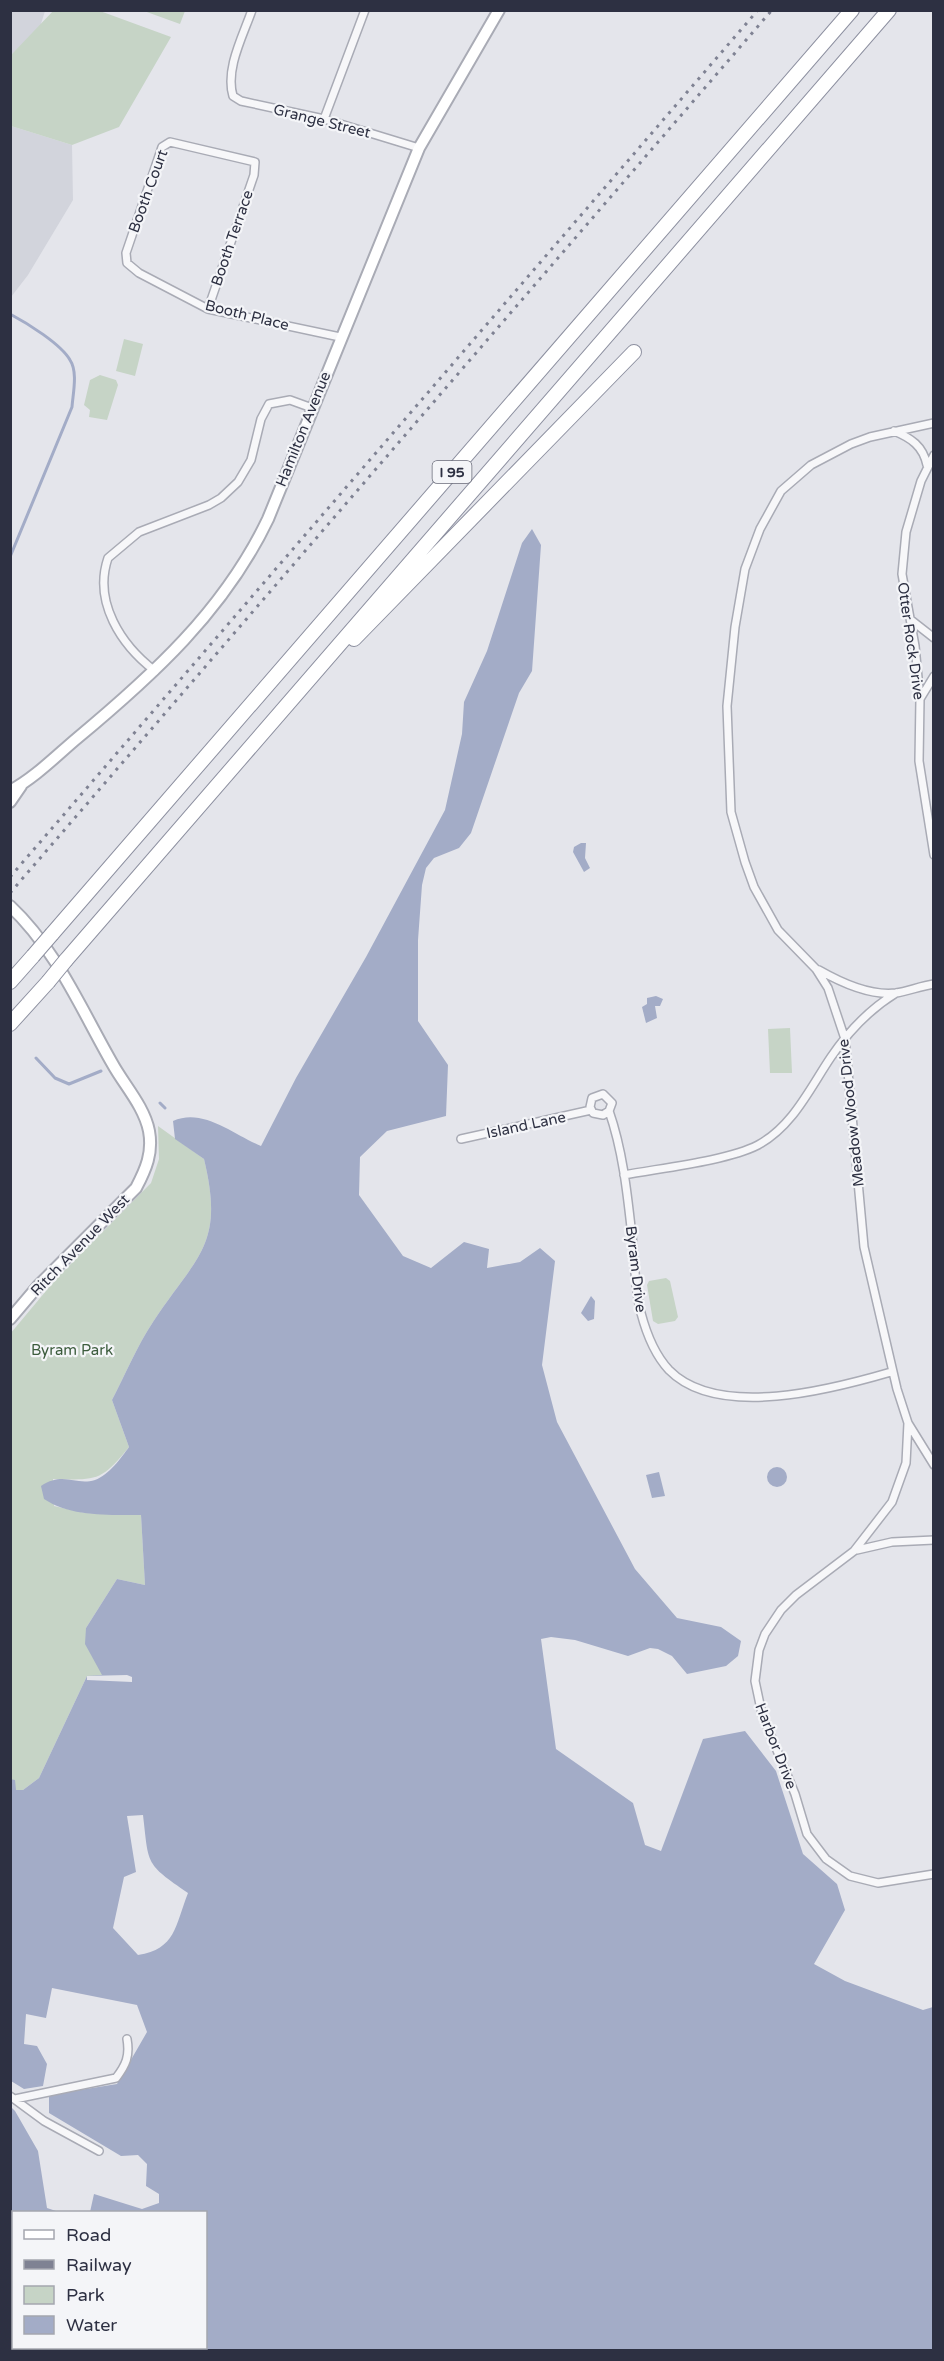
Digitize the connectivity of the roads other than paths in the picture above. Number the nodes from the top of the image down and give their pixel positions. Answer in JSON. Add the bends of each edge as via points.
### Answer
{"nodes":[{"id":1,"x":252,"y":10,"type":"edge"},
{"id":2,"x":365,"y":10,"type":"edge"},
{"id":3,"x":499,"y":10,"type":"edge"},
{"id":4,"x":851,"y":10,"type":"edge"},
{"id":5,"x":889,"y":10,"type":"edge"},
{"id":6,"x":324,"y":119,"type":"junction"},
{"id":7,"x":419,"y":148,"type":"junction"},
{"id":8,"x":255,"y":168,"type":"joint"},
{"id":9,"x":127,"y":263,"type":"joint"},
{"id":10,"x":208,"y":309,"type":"junction"},
{"id":11,"x":340,"y":337,"type":"junction"},
{"id":12,"x":634,"y":352,"type":"dead end"},
{"id":13,"x":312,"y":408,"type":"junction"},
{"id":14,"x":933,"y":423,"type":"edge"},
{"id":15,"x":894,"y":430,"type":"junction"},
{"id":16,"x":933,"y":454,"type":"edge"},
{"id":17,"x":927,"y":465,"type":"junction"},
{"id":18,"x":911,"y":620,"type":"junction"},
{"id":19,"x":933,"y":638,"type":"edge"},
{"id":20,"x":155,"y":671,"type":"junction"},
{"id":21,"x":933,"y":676,"type":"edge"},
{"id":22,"x":298,"y":692,"type":"junction"},
{"id":23,"x":920,"y":699,"type":"junction"},
{"id":24,"x":21,"y":786,"type":"junction"},
{"id":25,"x":10,"y":791,"type":"edge"},
{"id":26,"x":10,"y":802,"type":"edge"},
{"id":27,"x":933,"y":855,"type":"edge"},
{"id":28,"x":10,"y":906,"type":"edge"},
{"id":29,"x":816,"y":969,"type":"junction"},
{"id":30,"x":10,"y":982,"type":"edge"},
{"id":31,"x":933,"y":984,"type":"edge"},
{"id":32,"x":896,"y":993,"type":"junction"},
{"id":33,"x":10,"y":1024,"type":"edge"},
{"id":34,"x":845,"y":1040,"type":"junction"},
{"id":35,"x":591,"y":1110,"type":"junction"},
{"id":36,"x":609,"y":1111,"type":"junction"},
{"id":37,"x":461,"y":1139,"type":"dead end"},
{"id":38,"x":624,"y":1175,"type":"junction"},
{"id":39,"x":10,"y":1319,"type":"edge"},
{"id":40,"x":891,"y":1372,"type":"junction"},
{"id":41,"x":908,"y":1423,"type":"junction"},
{"id":42,"x":933,"y":1466,"type":"edge"},
{"id":43,"x":933,"y":1540,"type":"edge"},
{"id":44,"x":854,"y":1551,"type":"junction"},
{"id":45,"x":933,"y":1874,"type":"edge"},
{"id":46,"x":127,"y":2039,"type":"dead end"},
{"id":47,"x":13,"y":2098,"type":"edge"},
{"id":48,"x":99,"y":2151,"type":"dead end"}],
"edges":[{"from":1,"to":6,"type":"street","name":"Grange Street","via":[[233,64],[233,96]]},
{"from":2,"to":6,"type":"street"},
{"from":3,"to":7,"type":"main road","name":"Hamilton Avenue"},
{"from":4,"to":30,"type":"highway","number":"I 95","bridge":true},
{"from":5,"to":22,"type":"highway","number":"I 95"},
{"from":6,"to":7,"type":"street","name":"Grange Street"},
{"from":7,"to":11,"type":"main road","name":"Hamilton Avenue"},
{"from":8,"to":9,"type":"street","name":"Booth Court","via":[[250,159],[166,143],[129,245]]},
{"from":8,"to":10,"type":"street","name":"Booth Terrace"},
{"from":9,"to":10,"type":"street","name":"Booth Place"},
{"from":10,"to":11,"type":"street","name":"Booth Place"},
{"from":11,"to":13,"type":"main road","name":"Hamilton Avenue"},
{"from":12,"to":22,"type":"highway","via":[[380,614]]},
{"from":13,"to":20,"type":"main road","name":"Hamilton Avenue","via":[[254,548],[214,603]]},
{"from":13,"to":20,"type":"street","via":[[290,400],[269,404],[261,418],[250,460],[238,482],[208,505],[139,532],[108,558],[104,589],[113,624]]},
{"from":14,"to":15,"type":"street","name":"Meadow Wood Drive"},
{"from":15,"to":17,"type":"street","via":[[919,446]]},
{"from":15,"to":29,"type":"street","name":"Meadow Wood Drive","via":[[832,453],[802,471],[781,491],[752,547],[735,627],[727,706],[733,821],[754,886],[778,930]]},
{"from":16,"to":17,"type":"street","name":"Otter Rock Drive"},
{"from":17,"to":18,"type":"street","name":"Otter Rock Drive","via":[[903,553],[904,589]]},
{"from":18,"to":19,"type":"street"},
{"from":18,"to":23,"type":"street","name":"Otter Rock Drive"},
{"from":20,"to":24,"type":"main road","name":"Hamilton Avenue"},
{"from":21,"to":23,"type":"street"},
{"from":22,"to":33,"type":"highway","number":"I 95","bridge":true},
{"from":23,"to":27,"type":"street","name":"Otter Rock Drive","via":[[919,761]]},
{"from":24,"to":25,"type":"main road","name":"Hamilton Avenue"},
{"from":24,"to":26,"type":"main road","name":"Hamilton Avenue"},
{"from":28,"to":39,"type":"main road","name":"Ritch Avenue West","via":[[35,931],[142,1112],[148,1130],[149,1161],[136,1188]]},
{"from":29,"to":32,"type":"street","via":[[847,984]]},
{"from":29,"to":34,"type":"street","name":"Meadow Wood Drive","via":[[828,988]]},
{"from":31,"to":32,"type":"street"},
{"from":32,"to":34,"type":"street","via":[[872,1010]]},
{"from":34,"to":38,"type":"street","via":[[798,1108],[759,1144],[734,1154]]},
{"from":34,"to":40,"type":"street","name":"Meadow Wood Drive","via":[[864,1247]]},
{"from":35,"to":36,"type":"street","via":[[600,1116]]},
{"from":35,"to":36,"type":"street","via":[[592,1098],[603,1094],[611,1100]]},
{"from":35,"to":37,"type":"street","name":"Island Lane"},
{"from":36,"to":38,"type":"street","name":"Byram Drive"},
{"from":38,"to":40,"type":"street","name":"Byram Drive","via":[[641,1312],[659,1357],[679,1378],[705,1390],[758,1398],[793,1395]]},
{"from":40,"to":41,"type":"street","name":"Meadow Wood Drive"},
{"from":41,"to":42,"type":"street","name":"Meadow Wood Drive"},
{"from":41,"to":44,"type":"street","name":"Harbor Drive","via":[[906,1463],[896,1494],[883,1517]]},
{"from":43,"to":44,"type":"street","name":"Harbor Drive","via":[[875,1544]]},
{"from":44,"to":45,"type":"street","name":"Harbor Drive","via":[[796,1594],[771,1624],[759,1650],[755,1681],[758,1699],[807,1834],[826,1859],[850,1876],[878,1883]]},
{"from":46,"to":47,"type":"street","via":[[129,2053],[116,2078]]},
{"from":47,"to":48,"type":"street","via":[[44,2121]]}]}
